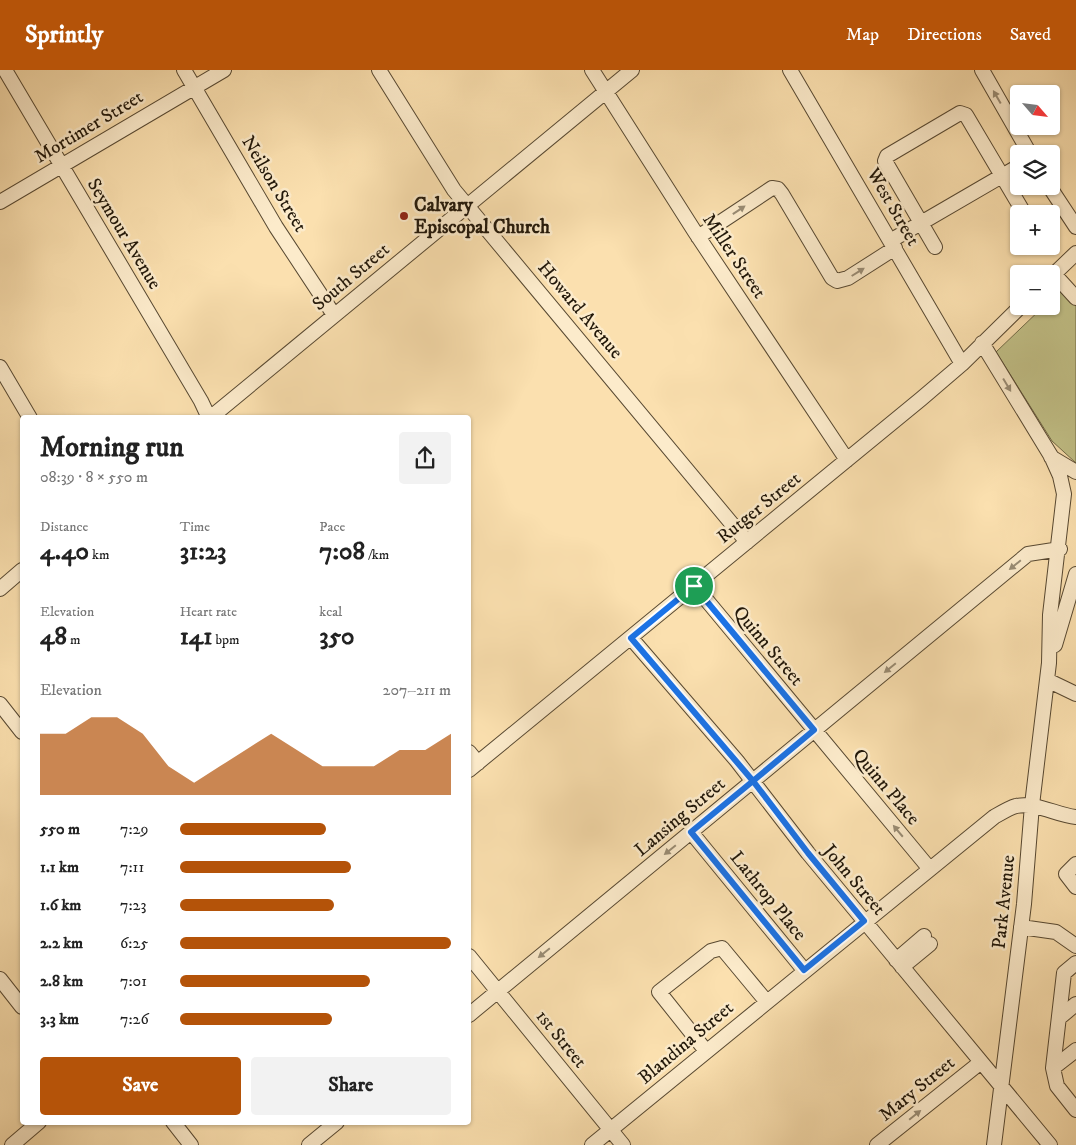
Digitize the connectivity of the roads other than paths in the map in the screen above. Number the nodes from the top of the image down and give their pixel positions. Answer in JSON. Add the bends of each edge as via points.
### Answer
{"nodes":[{"id":1,"x":5,"y":70,"type":"edge"},
{"id":2,"x":184,"y":70,"type":"edge"},
{"id":3,"x":224,"y":70,"type":"edge"},
{"id":4,"x":380,"y":70,"type":"edge"},
{"id":5,"x":592,"y":70,"type":"edge"},
{"id":6,"x":632,"y":70,"type":"edge"},
{"id":7,"x":790,"y":70,"type":"edge"},
{"id":8,"x":982,"y":70,"type":"edge"},
{"id":9,"x":194,"y":87,"type":"junction"},
{"id":10,"x":606,"y":92,"type":"junction"},
{"id":11,"x":1025,"y":145,"type":"edge"},
{"id":12,"x":62,"y":165,"type":"junction"},
{"id":13,"x":1010,"y":171,"type":"edge"},
{"id":14,"x":1002,"y":176,"type":"junction"},
{"id":15,"x":1055,"y":195,"type":"edge"},
{"id":16,"x":0,"y":202,"type":"edge"},
{"id":17,"x":466,"y":205,"type":"junction"},
{"id":18,"x":1019,"y":205,"type":"edge"},
{"id":19,"x":921,"y":223,"type":"junction"},
{"id":20,"x":1076,"y":227,"type":"edge"},
{"id":21,"x":698,"y":237,"type":"junction"},
{"id":22,"x":892,"y":245,"type":"junction"},
{"id":23,"x":935,"y":247,"type":"dead end"},
{"id":24,"x":1076,"y":254,"type":"edge"},
{"id":25,"x":1060,"y":269,"type":"edge"},
{"id":26,"x":1060,"y":283,"type":"edge"},
{"id":27,"x":1076,"y":298,"type":"edge"},
{"id":28,"x":1012,"y":315,"type":"edge"},
{"id":29,"x":334,"y":316,"type":"junction"},
{"id":30,"x":982,"y":343,"type":"junction"},
{"id":31,"x":962,"y":364,"type":"junction"},
{"id":32,"x":0,"y":367,"type":"edge"},
{"id":33,"x":28,"y":415,"type":"edge"},
{"id":34,"x":208,"y":415,"type":"edge"},
{"id":35,"x":214,"y":415,"type":"edge"},
{"id":36,"x":1051,"y":456,"type":"junction"},
{"id":37,"x":847,"y":460,"type":"junction"},
{"id":38,"x":1076,"y":472,"type":"edge"},
{"id":39,"x":747,"y":542,"type":"junction"},
{"id":40,"x":1060,"y":549,"type":"junction"},
{"id":41,"x":20,"y":572,"type":"edge"},
{"id":42,"x":1076,"y":574,"type":"edge"},
{"id":43,"x":694,"y":586,"type":"junction"},
{"id":44,"x":0,"y":589,"type":"edge"},
{"id":45,"x":631,"y":638,"type":"junction"},
{"id":46,"x":1049,"y":663,"type":"junction"},
{"id":47,"x":1047,"y":680,"type":"junction"},
{"id":48,"x":1076,"y":694,"type":"edge"},
{"id":49,"x":0,"y":704,"type":"edge"},
{"id":50,"x":20,"y":729,"type":"edge"},
{"id":51,"x":814,"y":730,"type":"junction"},
{"id":52,"x":473,"y":767,"type":"edge"},
{"id":53,"x":753,"y":781,"type":"junction"},
{"id":54,"x":1032,"y":805,"type":"junction"},
{"id":55,"x":1076,"y":817,"type":"edge"},
{"id":56,"x":691,"y":832,"type":"junction"},
{"id":57,"x":1076,"y":864,"type":"edge"},
{"id":58,"x":929,"y":868,"type":"junction"},
{"id":59,"x":1076,"y":887,"type":"edge"},
{"id":60,"x":864,"y":921,"type":"junction"},
{"id":61,"x":1021,"y":927,"type":"junction"},
{"id":62,"x":927,"y":940,"type":"dead end"},
{"id":63,"x":1076,"y":946,"type":"edge"},
{"id":64,"x":471,"y":958,"type":"edge"},
{"id":65,"x":1076,"y":963,"type":"edge"},
{"id":66,"x":899,"y":964,"type":"junction"},
{"id":67,"x":804,"y":970,"type":"junction"},
{"id":68,"x":0,"y":979,"type":"edge"},
{"id":69,"x":498,"y":991,"type":"junction"},
{"id":70,"x":766,"y":1001,"type":"junction"},
{"id":71,"x":20,"y":1004,"type":"edge"},
{"id":72,"x":1076,"y":1004,"type":"edge"},
{"id":73,"x":471,"y":1013,"type":"edge"},
{"id":74,"x":1059,"y":1018,"type":"junction"},
{"id":75,"x":1076,"y":1050,"type":"edge"},
{"id":76,"x":706,"y":1051,"type":"junction"},
{"id":77,"x":980,"y":1062,"type":"junction"},
{"id":78,"x":1053,"y":1068,"type":"junction"},
{"id":79,"x":1002,"y":1087,"type":"junction"},
{"id":80,"x":1076,"y":1110,"type":"edge"},
{"id":81,"x":35,"y":1125,"type":"edge"},
{"id":82,"x":174,"y":1125,"type":"edge"},
{"id":83,"x":333,"y":1125,"type":"edge"},
{"id":84,"x":611,"y":1130,"type":"junction"},
{"id":85,"x":12,"y":1145,"type":"edge"},
{"id":86,"x":191,"y":1145,"type":"edge"},
{"id":87,"x":310,"y":1145,"type":"edge"},
{"id":88,"x":592,"y":1145,"type":"edge"},
{"id":89,"x":623,"y":1145,"type":"edge"},
{"id":90,"x":877,"y":1145,"type":"edge"},
{"id":91,"x":994,"y":1145,"type":"edge"},
{"id":92,"x":1050,"y":1145,"type":"edge"}],
"edges":[{"from":1,"to":12,"type":"street","name":"Seymour Avenue"},
{"from":2,"to":9,"type":"street","name":"Neilson Street"},
{"from":3,"to":9,"type":"street","name":"Mortimer Street"},
{"from":4,"to":17,"type":"street","name":"Howard Avenue"},
{"from":5,"to":10,"type":"street","name":"Miller Street"},
{"from":6,"to":10,"type":"street","name":"South Street"},
{"from":7,"to":22,"type":"street","name":"West Street"},
{"from":11,"to":8,"type":"street","one_way":true},
{"from":9,"to":12,"type":"street","name":"Mortimer Street"},
{"from":9,"to":29,"type":"street","name":"Neilson Street","via":[[276,227]]},
{"from":10,"to":17,"type":"street","name":"South Street"},
{"from":10,"to":21,"type":"street","name":"Miller Street"},
{"from":12,"to":16,"type":"street","name":"Mortimer Street"},
{"from":12,"to":34,"type":"street","name":"Seymour Avenue"},
{"from":13,"to":14,"type":"street"},
{"from":14,"to":18,"type":"street"},
{"from":14,"to":19,"type":"street"},
{"from":14,"to":19,"type":"street","via":[[966,115],[960,112],[887,156],[886,161]]},
{"from":15,"to":20,"type":"street"},
{"from":17,"to":29,"type":"street","name":"South Street"},
{"from":17,"to":39,"type":"street","name":"Howard Avenue"},
{"from":19,"to":22,"type":"street"},
{"from":19,"to":23,"type":"street"},
{"from":21,"to":22,"type":"street","one_way":true,"via":[[772,188],[782,194],[832,278],[837,281],[848,278]]},
{"from":21,"to":37,"type":"street","name":"Miller Street"},
{"from":22,"to":31,"type":"street","name":"West Street"},
{"from":24,"to":25,"type":"street"},
{"from":26,"to":27,"type":"street"},
{"from":28,"to":30,"type":"street","name":"Rutger Street"},
{"from":29,"to":35,"type":"street","name":"South Street"},
{"from":30,"to":31,"type":"street","name":"Rutger Street"},
{"from":30,"to":36,"type":"street","name":"Park Avenue","one_way":true},
{"from":31,"to":37,"type":"street","name":"Rutger Street"},
{"from":32,"to":33,"type":"street"},
{"from":36,"to":38,"type":"street"},
{"from":36,"to":40,"type":"street","name":"Park Avenue","via":[[1064,494]]},
{"from":37,"to":39,"type":"street","name":"Rutger Street"},
{"from":39,"to":43,"type":"street","name":"Rutger Street"},
{"from":40,"to":46,"type":"street","name":"Park Avenue","via":[[1050,615]]},
{"from":40,"to":51,"type":"street","name":"Lansing Street","one_way":true,"via":[[1028,554]]},
{"from":41,"to":44,"type":"street"},
{"from":42,"to":46,"type":"street","name":"Park Avenue"},
{"from":43,"to":45,"type":"street","name":"Rutger Street"},
{"from":43,"to":51,"type":"street","name":"Quinn Street"},
{"from":45,"to":52,"type":"street","name":"Rutger Street"},
{"from":45,"to":53,"type":"street","name":"John Street"},
{"from":46,"to":47,"type":"street","name":"Park Avenue"},
{"from":47,"to":48,"type":"street"},
{"from":47,"to":54,"type":"street","name":"Park Avenue"},
{"from":49,"to":50,"type":"street"},
{"from":51,"to":53,"type":"street","name":"Lansing Street"},
{"from":58,"to":51,"type":"street","name":"Quinn Place","one_way":true},
{"from":53,"to":56,"type":"street","name":"Lansing Street"},
{"from":53,"to":60,"type":"street","name":"John Street"},
{"from":54,"to":55,"type":"street","via":[[1062,816]]},
{"from":54,"to":58,"type":"street","via":[[1015,806],[994,816]]},
{"from":54,"to":61,"type":"street","name":"Park Avenue"},
{"from":56,"to":67,"type":"street","name":"Lathrop Place"},
{"from":56,"to":69,"type":"street","name":"Lansing Street","one_way":true},
{"from":57,"to":59,"type":"street","via":[[1066,874]]},
{"from":58,"to":60,"type":"street"},
{"from":60,"to":66,"type":"street","name":"John Street"},
{"from":60,"to":67,"type":"street","name":"Lathrop Place"},
{"from":61,"to":63,"type":"street","via":[[1056,932]]},
{"from":61,"to":79,"type":"street","name":"Park Avenue"},
{"from":62,"to":66,"type":"street"},
{"from":64,"to":69,"type":"street","name":"1st Street"},
{"from":65,"to":74,"type":"street","via":[[1064,973]]},
{"from":66,"to":77,"type":"street","name":"John Street"},
{"from":67,"to":70,"type":"street","name":"Blandina Street"},
{"from":68,"to":71,"type":"street"},
{"from":69,"to":73,"type":"street","name":"Lansing Street"},
{"from":69,"to":84,"type":"street","name":"1st Street"},
{"from":70,"to":76,"type":"street","name":"Blandina Street"},
{"from":70,"to":76,"type":"street","via":[[722,948],[711,951],[659,992]]},
{"from":72,"to":74,"type":"street"},
{"from":74,"to":78,"type":"street"},
{"from":75,"to":78,"type":"street"},
{"from":76,"to":84,"type":"street","name":"Blandina Street"},
{"from":77,"to":79,"type":"street","name":"John Street"},
{"from":90,"to":77,"type":"street","name":"Mary Street","one_way":true},
{"from":78,"to":80,"type":"street","via":[[1057,1086]]},
{"from":79,"to":91,"type":"street","name":"Park Avenue"},
{"from":79,"to":92,"type":"street","name":"John Street"},
{"from":81,"to":85,"type":"street"},
{"from":82,"to":86,"type":"street"},
{"from":83,"to":87,"type":"street"},
{"from":84,"to":88,"type":"street","name":"Blandina Street"},
{"from":84,"to":89,"type":"street","name":"1st Street"}]}
